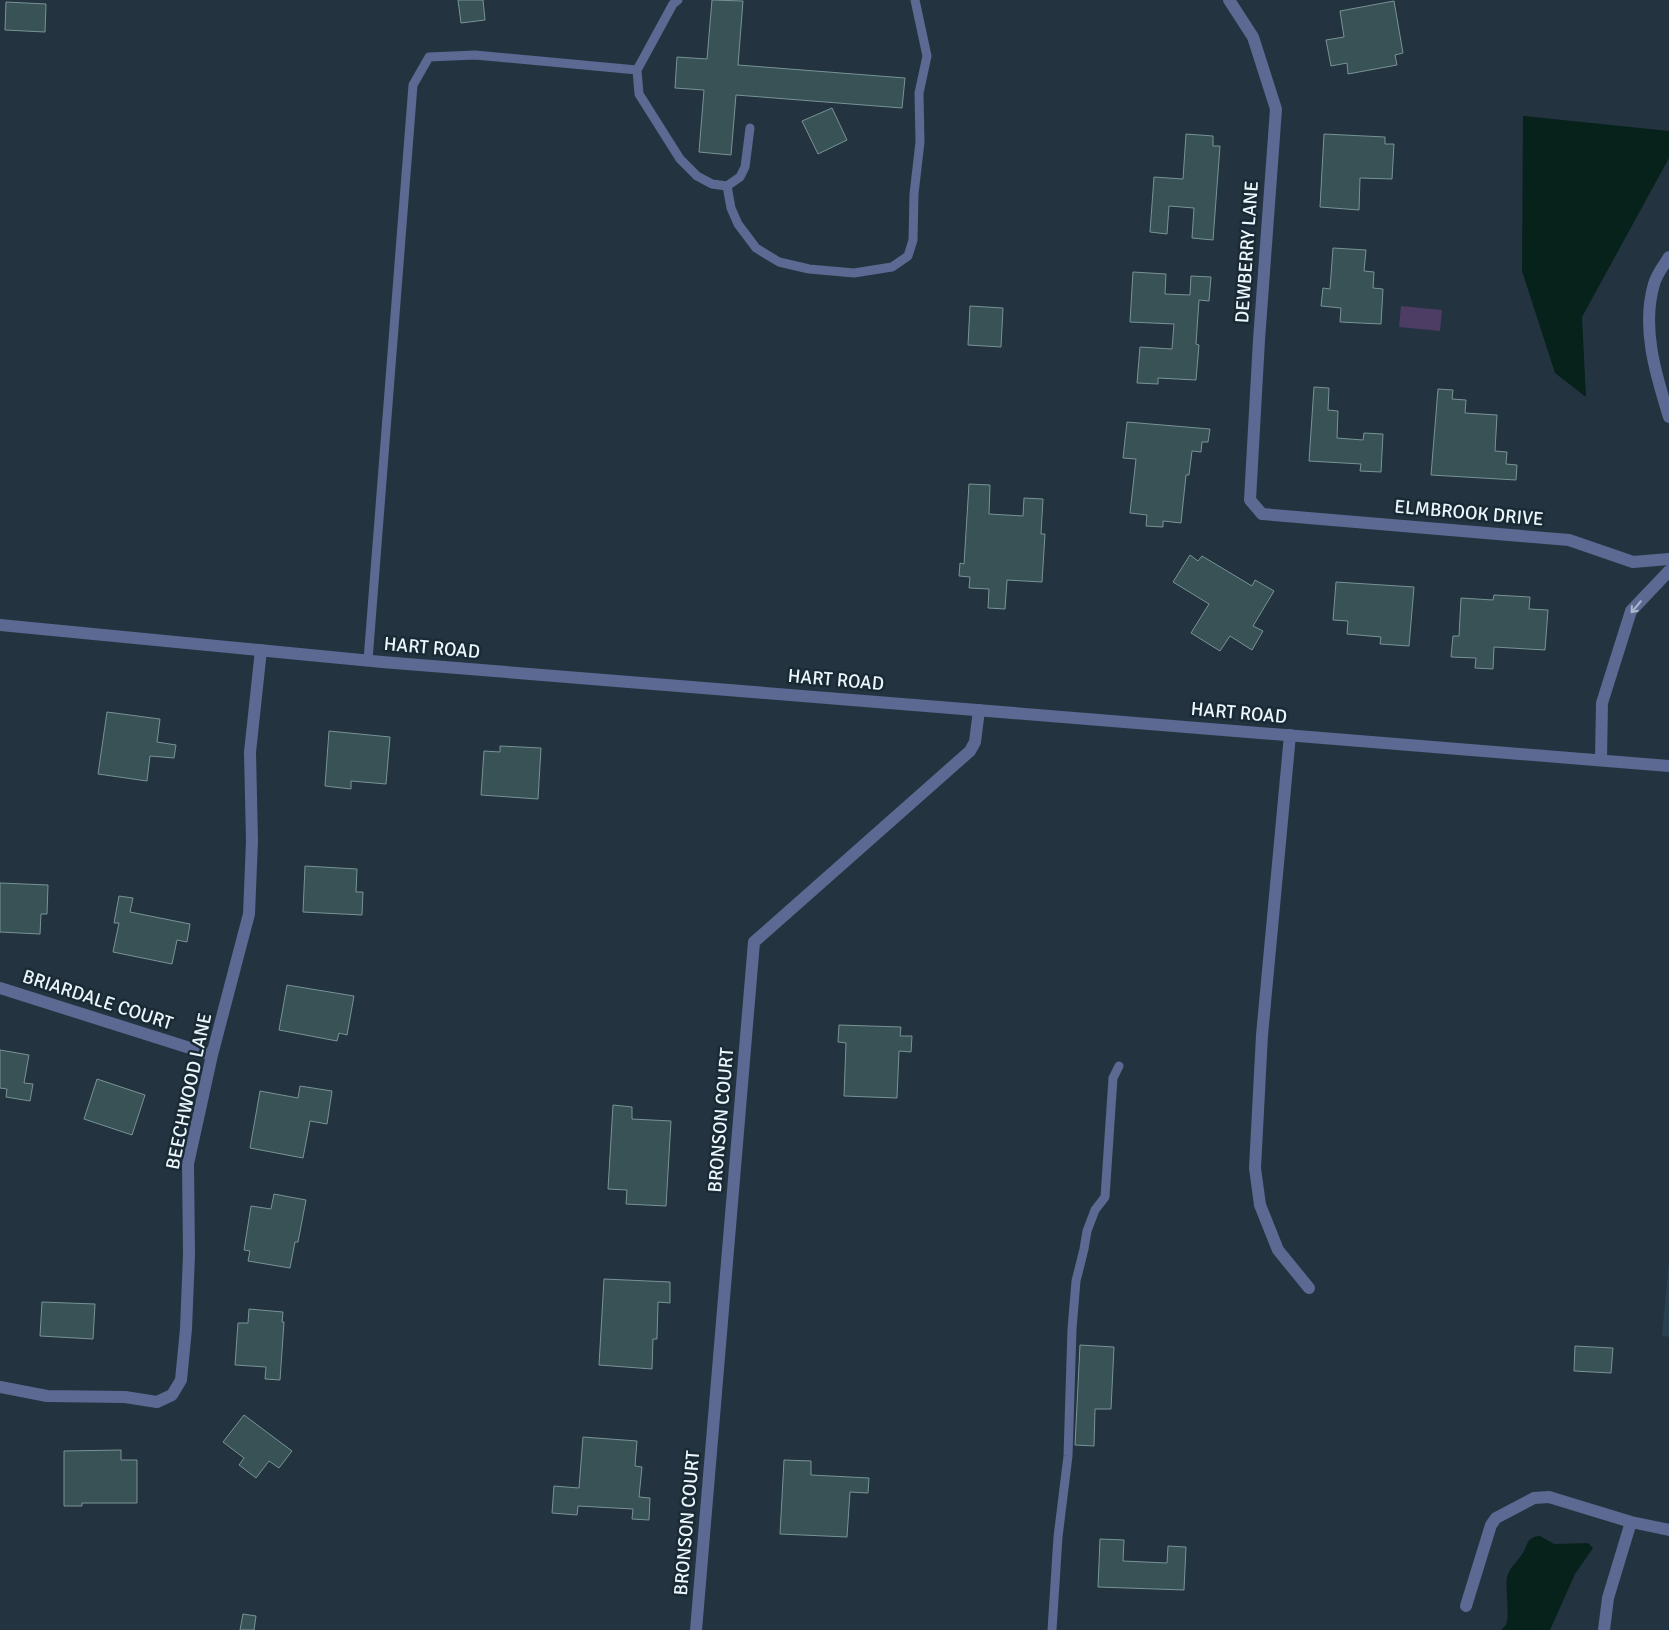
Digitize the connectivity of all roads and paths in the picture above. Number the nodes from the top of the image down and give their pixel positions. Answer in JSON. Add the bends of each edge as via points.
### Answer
{"nodes":[{"id":1,"x":678,"y":0,"type":"edge"},
{"id":2,"x":915,"y":0,"type":"edge"},
{"id":3,"x":1229,"y":0,"type":"edge"},
{"id":4,"x":637,"y":70,"type":"junction"},
{"id":5,"x":750,"y":128,"type":"dead end"},
{"id":6,"x":727,"y":186,"type":"junction"},
{"id":7,"x":1669,"y":257,"type":"edge"},
{"id":8,"x":1669,"y":418,"type":"edge"},
{"id":9,"x":1262,"y":514,"type":"joint"},
{"id":10,"x":1669,"y":559,"type":"edge"},
{"id":11,"x":1669,"y":571,"type":"edge"},
{"id":12,"x":0,"y":625,"type":"edge"},
{"id":13,"x":261,"y":650,"type":"junction"},
{"id":14,"x":368,"y":660,"type":"junction"},
{"id":15,"x":979,"y":710,"type":"junction"},
{"id":16,"x":1290,"y":735,"type":"junction"},
{"id":17,"x":1601,"y":760,"type":"junction"},
{"id":18,"x":1669,"y":766,"type":"edge"},
{"id":19,"x":0,"y":988,"type":"edge"},
{"id":20,"x":212,"y":1055,"type":"junction"},
{"id":21,"x":1119,"y":1066,"type":"dead end"},
{"id":22,"x":1309,"y":1288,"type":"dead end"},
{"id":23,"x":0,"y":1387,"type":"edge"},
{"id":24,"x":1630,"y":1522,"type":"junction"},
{"id":25,"x":1669,"y":1530,"type":"edge"},
{"id":26,"x":1466,"y":1606,"type":"dead end"},
{"id":27,"x":696,"y":1630,"type":"edge"},
{"id":28,"x":1052,"y":1630,"type":"edge"},
{"id":29,"x":1604,"y":1630,"type":"edge"}],
"edges":[{"from":1,"to":4,"type":"lane"},
{"from":2,"to":6,"type":"lane","via":[[926,56],[919,93],[920,142],[914,194],[914,240],[908,256],[892,266],[854,273],[779,262],[756,248],[738,224]]},
{"from":3,"to":9,"type":"street","name":"DEWBERRY LANE","via":[[1253,37],[1276,109],[1250,500]]},
{"from":4,"to":6,"type":"lane","via":[[639,94],[680,159],[697,176],[712,184]]},
{"from":4,"to":14,"type":"lane","via":[[475,54],[429,57],[413,85]]},
{"from":5,"to":6,"type":"lane","via":[[745,167],[740,177]]},
{"from":7,"to":8,"type":"street","via":[[1654,283],[1648,320],[1656,373]]},
{"from":9,"to":10,"type":"street","name":"ELMBROOK DRIVE","via":[[1569,540],[1633,562]]},
{"from":11,"to":17,"type":"street","one_way":true,"via":[[1631,611],[1602,703]]},
{"from":12,"to":13,"type":"street","name":"HART ROAD"},
{"from":13,"to":14,"type":"street","name":"HART ROAD"},
{"from":13,"to":20,"type":"street","name":"BEECHWOOD LANE","via":[[250,752],[252,841],[249,914]]},
{"from":14,"to":15,"type":"street","name":"HART ROAD"},
{"from":15,"to":16,"type":"street","name":"HART ROAD"},
{"from":15,"to":27,"type":"street","name":"BRONSON COURT","via":[[970,750],[754,942]]},
{"from":16,"to":17,"type":"street","name":"HART ROAD"},
{"from":16,"to":22,"type":"street","via":[[1262,1035],[1255,1168],[1260,1205],[1278,1250]]},
{"from":17,"to":18,"type":"street","name":"HART ROAD"},
{"from":19,"to":20,"type":"street","name":"BRIARDALE COURT"},
{"from":20,"to":23,"type":"street","name":"BEECHWOOD LANE","via":[[188,1164],[186,1329],[182,1380],[172,1396],[158,1402],[125,1397],[47,1396]]},
{"from":21,"to":28,"type":"lane","via":[[1113,1078],[1105,1197],[1095,1210],[1087,1231],[1076,1281],[1068,1456],[1058,1537]]},
{"from":24,"to":25,"type":"street"},
{"from":24,"to":26,"type":"street","via":[[1549,1497],[1534,1498],[1496,1518]]},
{"from":24,"to":29,"type":"street","via":[[1608,1598]]}]}
